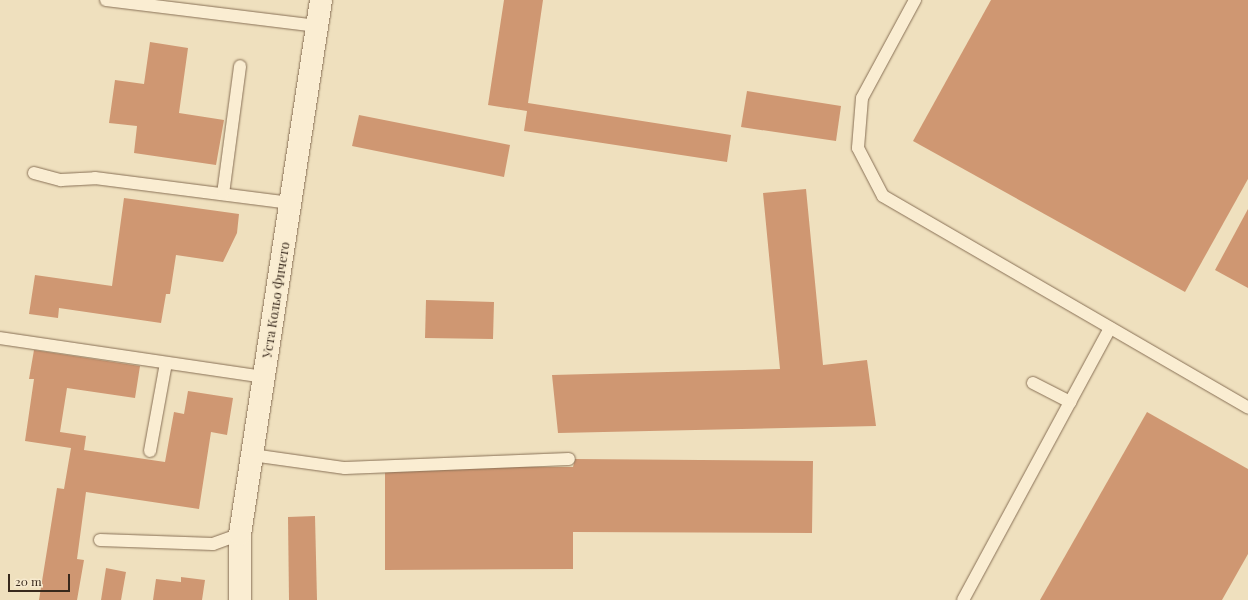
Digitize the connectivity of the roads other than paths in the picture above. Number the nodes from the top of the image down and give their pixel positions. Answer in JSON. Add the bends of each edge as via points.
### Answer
{"nodes":[{"id":1,"x":106,"y":0,"type":"edge"},
{"id":2,"x":321,"y":0,"type":"edge"},
{"id":3,"x":915,"y":0,"type":"edge"},
{"id":4,"x":317,"y":26,"type":"junction"},
{"id":5,"x":240,"y":66,"type":"dead end"},
{"id":6,"x":34,"y":173,"type":"dead end"},
{"id":7,"x":223,"y":194,"type":"junction"},
{"id":8,"x":290,"y":203,"type":"junction"},
{"id":9,"x":1110,"y":328,"type":"junction"},
{"id":10,"x":0,"y":338,"type":"edge"},
{"id":11,"x":166,"y":363,"type":"junction"},
{"id":12,"x":264,"y":377,"type":"junction"},
{"id":13,"x":1033,"y":383,"type":"dead end"},
{"id":14,"x":1070,"y":402,"type":"junction"},
{"id":15,"x":1248,"y":408,"type":"edge"},
{"id":16,"x":150,"y":451,"type":"dead end"},
{"id":17,"x":252,"y":455,"type":"junction"},
{"id":18,"x":569,"y":459,"type":"dead end"},
{"id":19,"x":240,"y":534,"type":"junction"},
{"id":20,"x":100,"y":540,"type":"dead end"},
{"id":21,"x":240,"y":600,"type":"edge"},
{"id":22,"x":963,"y":600,"type":"edge"}],
"edges":[{"from":1,"to":4,"type":"lane"},
{"from":2,"to":4,"type":"street","name":"Уста Кольо Фичето"},
{"from":3,"to":9,"type":"lane","via":[[862,98],[858,148],[884,196]]},
{"from":4,"to":8,"type":"street","name":"Уста Кольо Фичето"},
{"from":5,"to":7,"type":"lane"},
{"from":6,"to":7,"type":"lane","via":[[61,180],[95,178]]},
{"from":7,"to":8,"type":"lane"},
{"from":8,"to":12,"type":"street","name":"Уста Кольо Фичето"},
{"from":9,"to":14,"type":"lane"},
{"from":9,"to":15,"type":"lane"},
{"from":10,"to":11,"type":"lane"},
{"from":11,"to":12,"type":"lane"},
{"from":11,"to":16,"type":"lane"},
{"from":12,"to":17,"type":"street","name":"Уста Кольо Фичето"},
{"from":13,"to":14,"type":"lane"},
{"from":14,"to":22,"type":"lane"},
{"from":17,"to":18,"type":"lane","via":[[345,468]]},
{"from":17,"to":19,"type":"street","name":"Уста Кольо Фичето"},
{"from":19,"to":20,"type":"lane","via":[[213,544]]},
{"from":19,"to":21,"type":"street","name":"Уста Кольо Фичето"}]}
